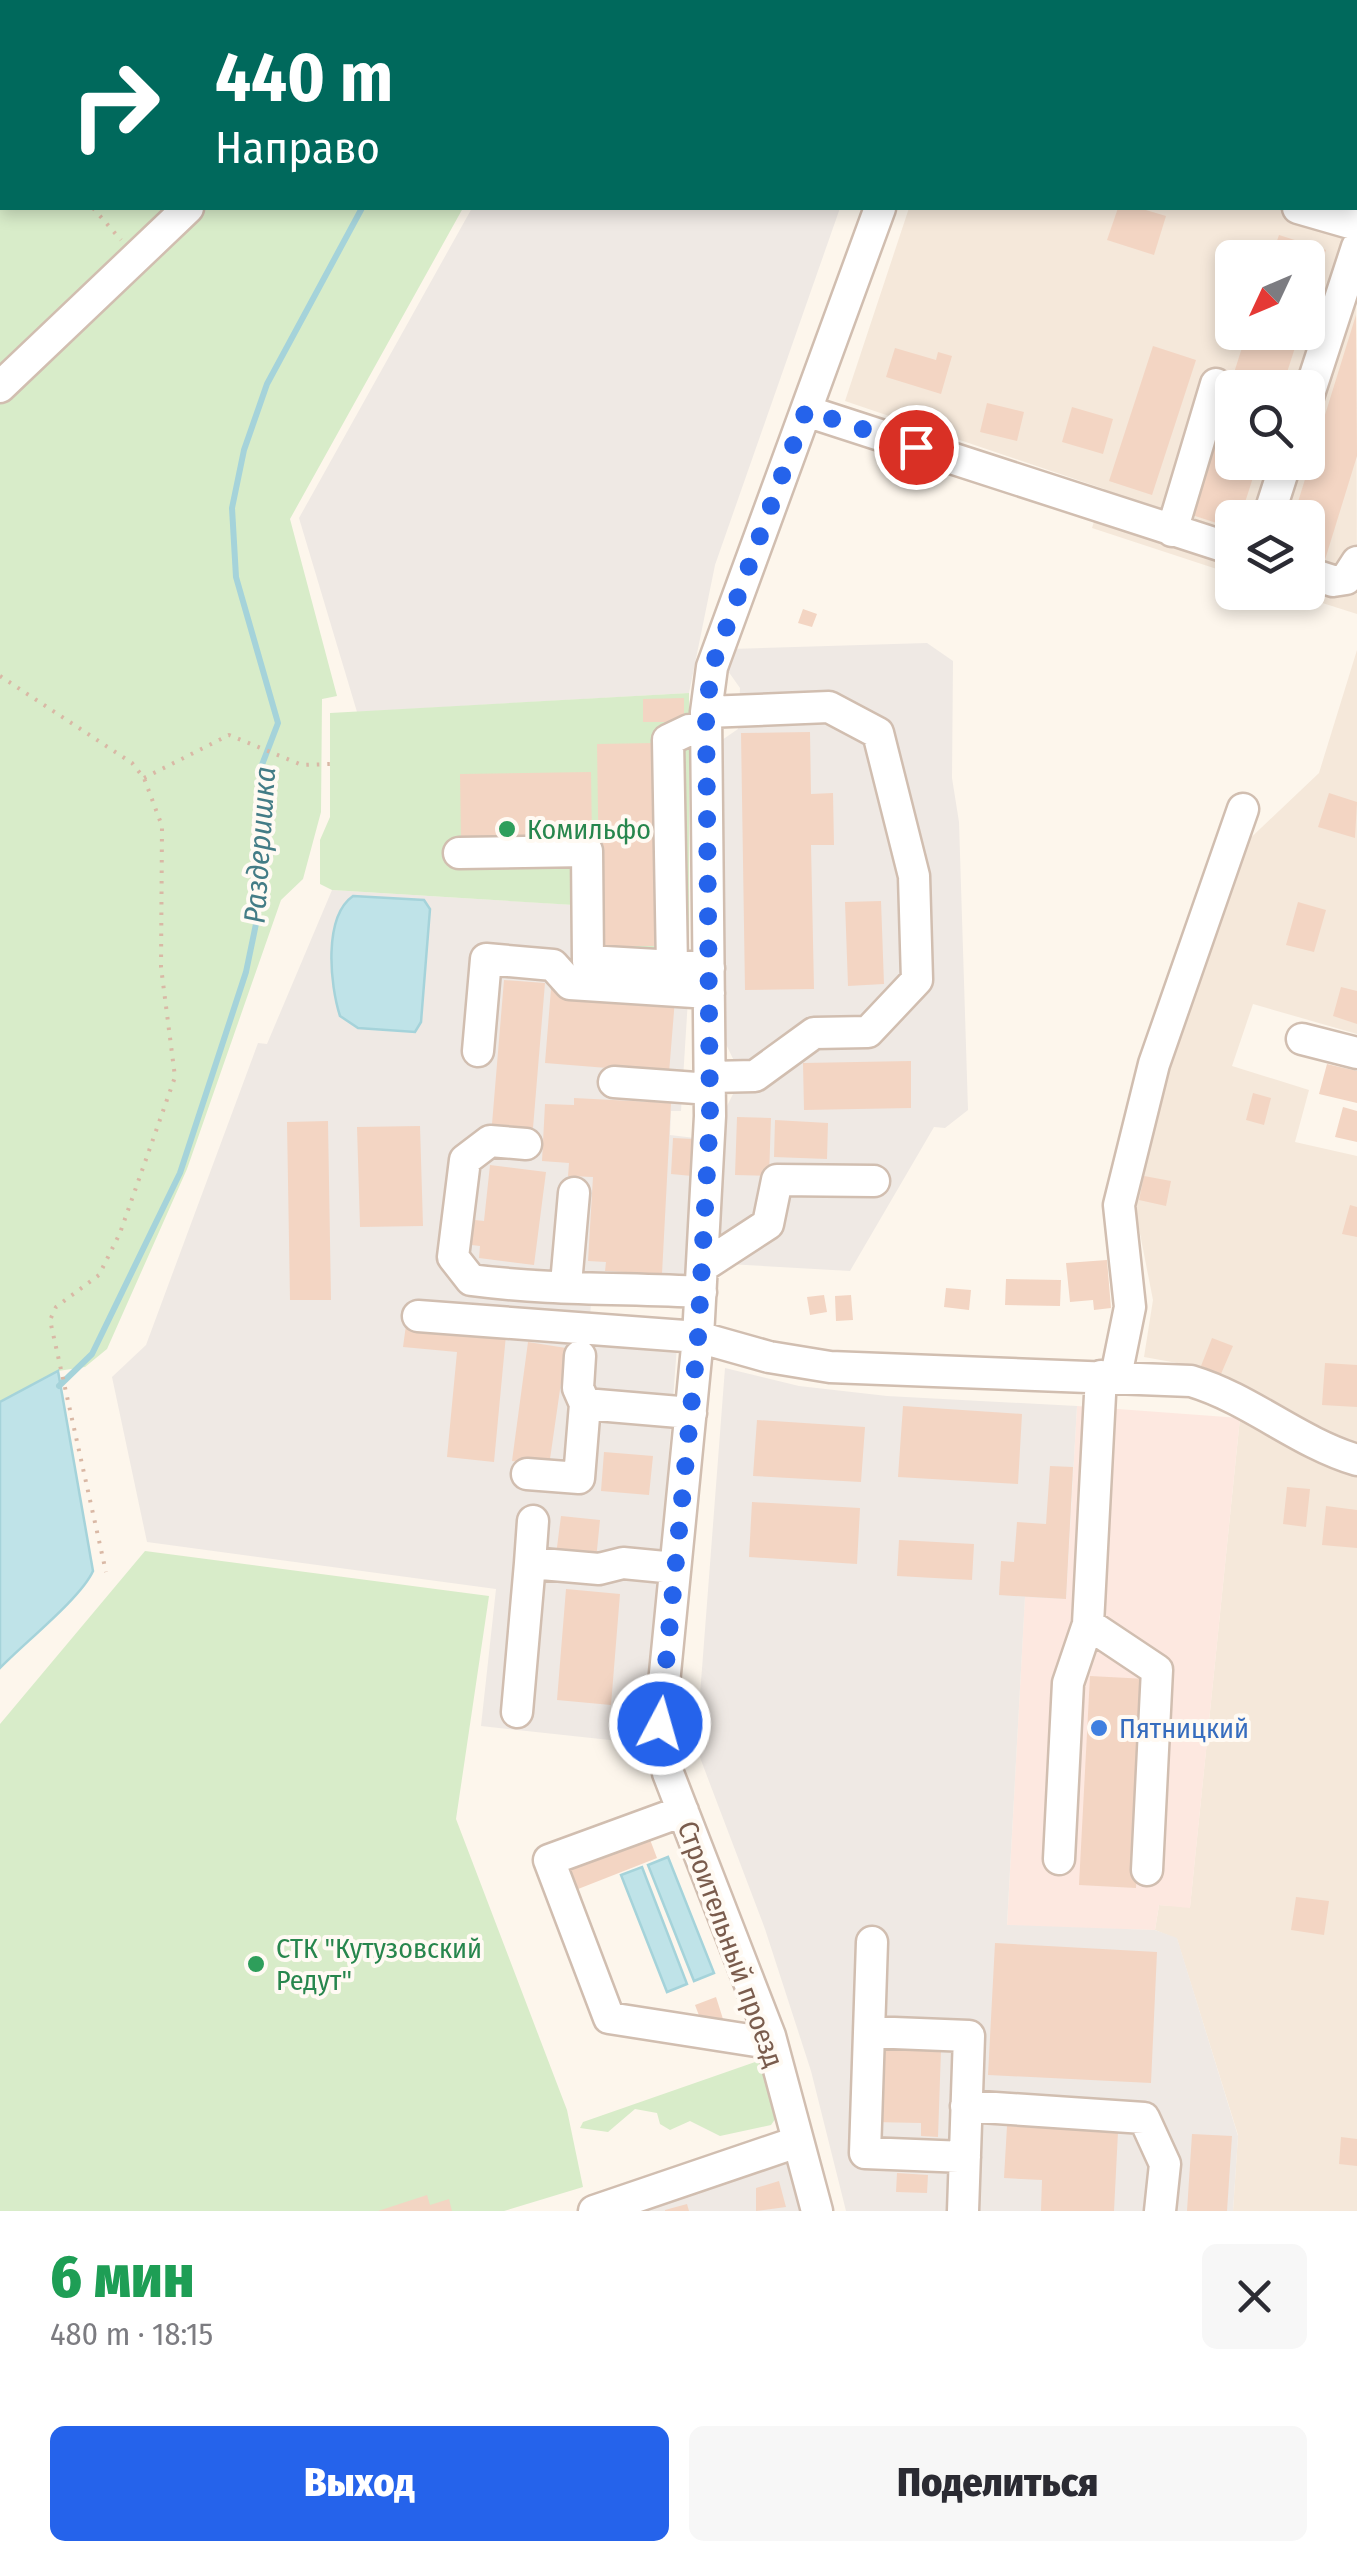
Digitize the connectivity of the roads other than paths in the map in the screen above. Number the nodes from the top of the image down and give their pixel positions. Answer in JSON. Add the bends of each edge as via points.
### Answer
{"nodes":[{"id":1,"x":186,"y":210,"type":"edge"},
{"id":2,"x":879,"y":210,"type":"edge"},
{"id":3,"x":1305,"y":210,"type":"edge"},
{"id":4,"x":1357,"y":225,"type":"edge"},
{"id":5,"x":1357,"y":247,"type":"edge"},
{"id":6,"x":1317,"y":370,"type":"edge"},
{"id":7,"x":0,"y":387,"type":"edge"},
{"id":8,"x":1215,"y":387,"type":"edge"},
{"id":9,"x":806,"y":410,"type":"junction"},
{"id":10,"x":1172,"y":530,"type":"junction"},
{"id":11,"x":1215,"y":544,"type":"edge"},
{"id":12,"x":1357,"y":562,"type":"edge"},
{"id":13,"x":1325,"y":578,"type":"edge"},
{"id":14,"x":706,"y":721,"type":"junction"},
{"id":15,"x":1242,"y":809,"type":"dead end"},
{"id":16,"x":460,"y":852,"type":"dead end"},
{"id":17,"x":672,"y":966,"type":"junction"},
{"id":18,"x":709,"y":980,"type":"junction"},
{"id":19,"x":1302,"y":1038,"type":"dead end"},
{"id":20,"x":478,"y":1051,"type":"dead end"},
{"id":21,"x":1357,"y":1053,"type":"edge"},
{"id":22,"x":614,"y":1082,"type":"dead end"},
{"id":23,"x":710,"y":1083,"type":"junction"},
{"id":24,"x":526,"y":1144,"type":"dead end"},
{"id":25,"x":874,"y":1182,"type":"dead end"},
{"id":26,"x":574,"y":1192,"type":"dead end"},
{"id":27,"x":702,"y":1280,"type":"junction"},
{"id":28,"x":566,"y":1284,"type":"junction"},
{"id":29,"x":418,"y":1316,"type":"dead end"},
{"id":30,"x":698,"y":1337,"type":"junction"},
{"id":31,"x":580,"y":1356,"type":"dead end"},
{"id":32,"x":1109,"y":1376,"type":"junction"},
{"id":33,"x":585,"y":1404,"type":"junction"},
{"id":34,"x":691,"y":1413,"type":"junction"},
{"id":35,"x":1357,"y":1460,"type":"edge"},
{"id":36,"x":527,"y":1474,"type":"dead end"},
{"id":37,"x":533,"y":1520,"type":"dead end"},
{"id":38,"x":530,"y":1563,"type":"junction"},
{"id":39,"x":676,"y":1568,"type":"junction"},
{"id":40,"x":1088,"y":1624,"type":"junction"},
{"id":41,"x":517,"y":1712,"type":"dead end"},
{"id":42,"x":683,"y":1811,"type":"junction"},
{"id":43,"x":1059,"y":1859,"type":"dead end"},
{"id":44,"x":1147,"y":1870,"type":"dead end"},
{"id":45,"x":872,"y":1942,"type":"dead end"},
{"id":46,"x":869,"y":2032,"type":"junction"},
{"id":47,"x":770,"y":2036,"type":"junction"},
{"id":48,"x":966,"y":2106,"type":"junction"},
{"id":49,"x":797,"y":2142,"type":"junction"},
{"id":50,"x":965,"y":2157,"type":"junction"},
{"id":51,"x":600,"y":2210,"type":"edge"},
{"id":52,"x":817,"y":2211,"type":"edge"},
{"id":53,"x":963,"y":2211,"type":"edge"},
{"id":54,"x":1160,"y":2211,"type":"edge"}],
"edges":[{"from":1,"to":7,"type":"street"},
{"from":2,"to":9,"type":"street","name":"Строительный проезд"},
{"from":3,"to":4,"type":"street"},
{"from":5,"to":6,"type":"street"},
{"from":8,"to":10,"type":"street"},
{"from":9,"to":10,"type":"street"},
{"from":9,"to":14,"type":"street","name":"Строительный проезд","via":[[720,639]]},
{"from":10,"to":11,"type":"street"},
{"from":12,"to":13,"type":"street","via":[[1346,579]]},
{"from":14,"to":17,"type":"street","via":[[668,740]]},
{"from":14,"to":18,"type":"street","name":"Строительный проезд"},
{"from":14,"to":23,"type":"street","via":[[829,707],[878,733],[914,876],[918,980],[868,1032],[814,1033],[755,1076]]},
{"from":15,"to":32,"type":"street","via":[[1154,1064],[1119,1205],[1130,1307]]},
{"from":16,"to":17,"type":"street","via":[[587,851],[588,961]]},
{"from":17,"to":18,"type":"street"},
{"from":18,"to":20,"type":"street","via":[[570,984],[553,965],[486,959]]},
{"from":18,"to":23,"type":"street","name":"Строительный проезд"},
{"from":19,"to":21,"type":"street"},
{"from":22,"to":23,"type":"street"},
{"from":23,"to":27,"type":"street","name":"Строительный проезд"},
{"from":24,"to":28,"type":"street","via":[[490,1141],[465,1160],[453,1257],[471,1280],[543,1289]]},
{"from":25,"to":27,"type":"street","via":[[777,1180],[768,1224]]},
{"from":26,"to":28,"type":"street"},
{"from":27,"to":28,"type":"street"},
{"from":27,"to":30,"type":"street","name":"Строительный проезд"},
{"from":29,"to":30,"type":"street"},
{"from":30,"to":32,"type":"street","via":[[830,1368]]},
{"from":30,"to":34,"type":"street","name":"Строительный проезд"},
{"from":31,"to":33,"type":"street","via":[[578,1388]]},
{"from":32,"to":35,"type":"street","via":[[1190,1381],[1224,1391]]},
{"from":32,"to":40,"type":"street"},
{"from":33,"to":34,"type":"street"},
{"from":33,"to":36,"type":"street","via":[[579,1478]]},
{"from":34,"to":39,"type":"street","name":"Строительный проезд"},
{"from":37,"to":38,"type":"street"},
{"from":38,"to":39,"type":"street"},
{"from":38,"to":41,"type":"street"},
{"from":39,"to":42,"type":"street","name":"Строительный проезд","via":[[660,1724]]},
{"from":40,"to":43,"type":"street","via":[[1068,1684]]},
{"from":40,"to":44,"type":"street","via":[[1158,1670]]},
{"from":42,"to":47,"type":"street","name":"Строительный проезд"},
{"from":42,"to":47,"type":"street","via":[[549,1860],[569,1913],[610,2018],[756,2040]]},
{"from":45,"to":46,"type":"street"},
{"from":46,"to":48,"type":"street","via":[[969,2036]]},
{"from":46,"to":50,"type":"street","via":[[865,2154]]},
{"from":47,"to":49,"type":"street","name":"Строительный проезд"},
{"from":48,"to":50,"type":"street"},
{"from":48,"to":54,"type":"street","via":[[1144,2118],[1165,2164]]},
{"from":49,"to":51,"type":"street"},
{"from":49,"to":52,"type":"street","name":"Строительный проезд"},
{"from":50,"to":53,"type":"street"}]}
